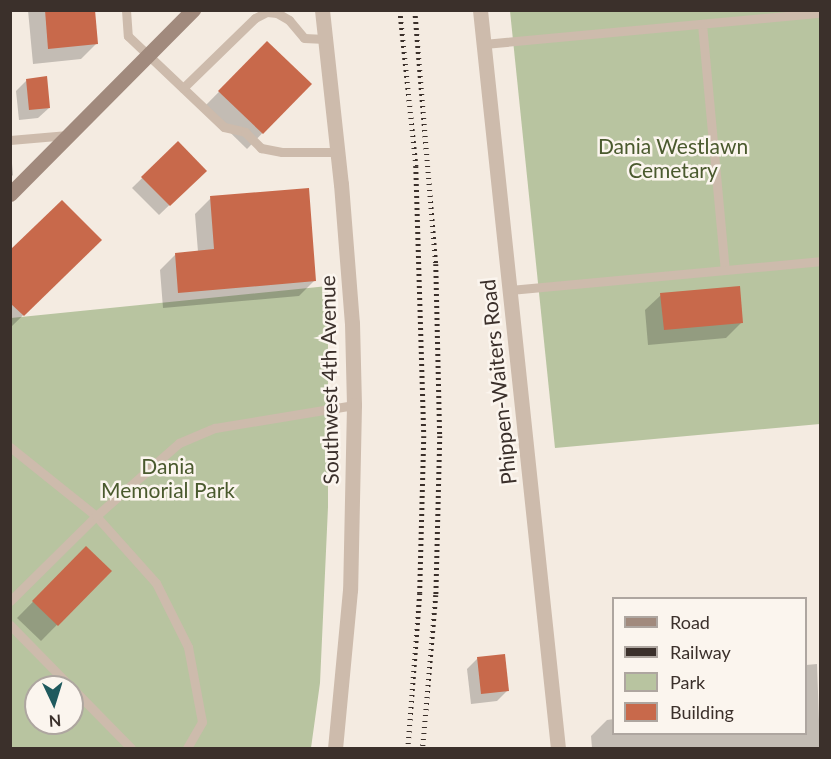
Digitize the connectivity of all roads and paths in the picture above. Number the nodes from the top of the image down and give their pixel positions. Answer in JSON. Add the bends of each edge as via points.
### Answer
{"nodes":[{"id":1,"x":126,"y":10,"type":"edge"},
{"id":2,"x":192,"y":10,"type":"edge"},
{"id":3,"x":322,"y":10,"type":"edge"},
{"id":4,"x":480,"y":10,"type":"edge"},
{"id":5,"x":820,"y":13,"type":"edge"},
{"id":6,"x":702,"y":24,"type":"junction"},
{"id":7,"x":325,"y":39,"type":"junction"},
{"id":8,"x":484,"y":44,"type":"junction"},
{"id":9,"x":149,"y":54,"type":"junction"},
{"id":10,"x":183,"y":88,"type":"junction"},
{"id":11,"x":69,"y":134,"type":"junction"},
{"id":12,"x":10,"y":140,"type":"edge"},
{"id":13,"x":338,"y":152,"type":"junction"},
{"id":14,"x":10,"y":194,"type":"edge"},
{"id":15,"x":820,"y":261,"type":"edge"},
{"id":16,"x":725,"y":270,"type":"junction"},
{"id":17,"x":510,"y":290,"type":"junction"},
{"id":18,"x":354,"y":405,"type":"junction"},
{"id":19,"x":10,"y":447,"type":"edge"},
{"id":20,"x":96,"y":516,"type":"junction"},
{"id":21,"x":10,"y":601,"type":"edge"},
{"id":22,"x":10,"y":625,"type":"edge"},
{"id":23,"x":60,"y":675,"type":"edge"},
{"id":24,"x":84,"y":699,"type":"edge"},
{"id":25,"x":131,"y":748,"type":"edge"},
{"id":26,"x":187,"y":748,"type":"edge"},
{"id":27,"x":335,"y":748,"type":"edge"},
{"id":28,"x":558,"y":748,"type":"edge"}],
"edges":[{"from":1,"to":9,"type":"lane","via":[[128,36]]},
{"from":2,"to":9,"type":"main road"},
{"from":3,"to":7,"type":"street","name":"Southwest 4th Avenue"},
{"from":4,"to":8,"type":"street","name":"Phippen-Waiters Road"},
{"from":5,"to":6,"type":"lane"},
{"from":6,"to":8,"type":"lane"},
{"from":6,"to":16,"type":"lane"},
{"from":7,"to":10,"type":"lane","via":[[304,38],[290,21],[267,12],[255,18]]},
{"from":7,"to":13,"type":"street","name":"Southwest 4th Avenue"},
{"from":8,"to":17,"type":"street","name":"Phippen-Waiters Road"},
{"from":9,"to":10,"type":"lane"},
{"from":9,"to":11,"type":"main road"},
{"from":10,"to":13,"type":"lane","via":[[224,127],[245,132],[261,148]]},
{"from":11,"to":12,"type":"lane"},
{"from":11,"to":14,"type":"main road"},
{"from":13,"to":18,"type":"street","name":"Southwest 4th Avenue","via":[[352,323]]},
{"from":15,"to":16,"type":"lane"},
{"from":16,"to":17,"type":"lane"},
{"from":17,"to":28,"type":"street","name":"Phippen-Waiters Road"},
{"from":18,"to":20,"type":"lane","via":[[215,428],[179,443]]},
{"from":18,"to":27,"type":"street","name":"Southwest 4th Avenue","via":[[350,590]]},
{"from":19,"to":20,"type":"lane"},
{"from":20,"to":21,"type":"lane"},
{"from":20,"to":26,"type":"lane","via":[[156,583],[188,646],[202,722]]},
{"from":22,"to":23,"type":"lane"},
{"from":24,"to":25,"type":"lane"}]}
